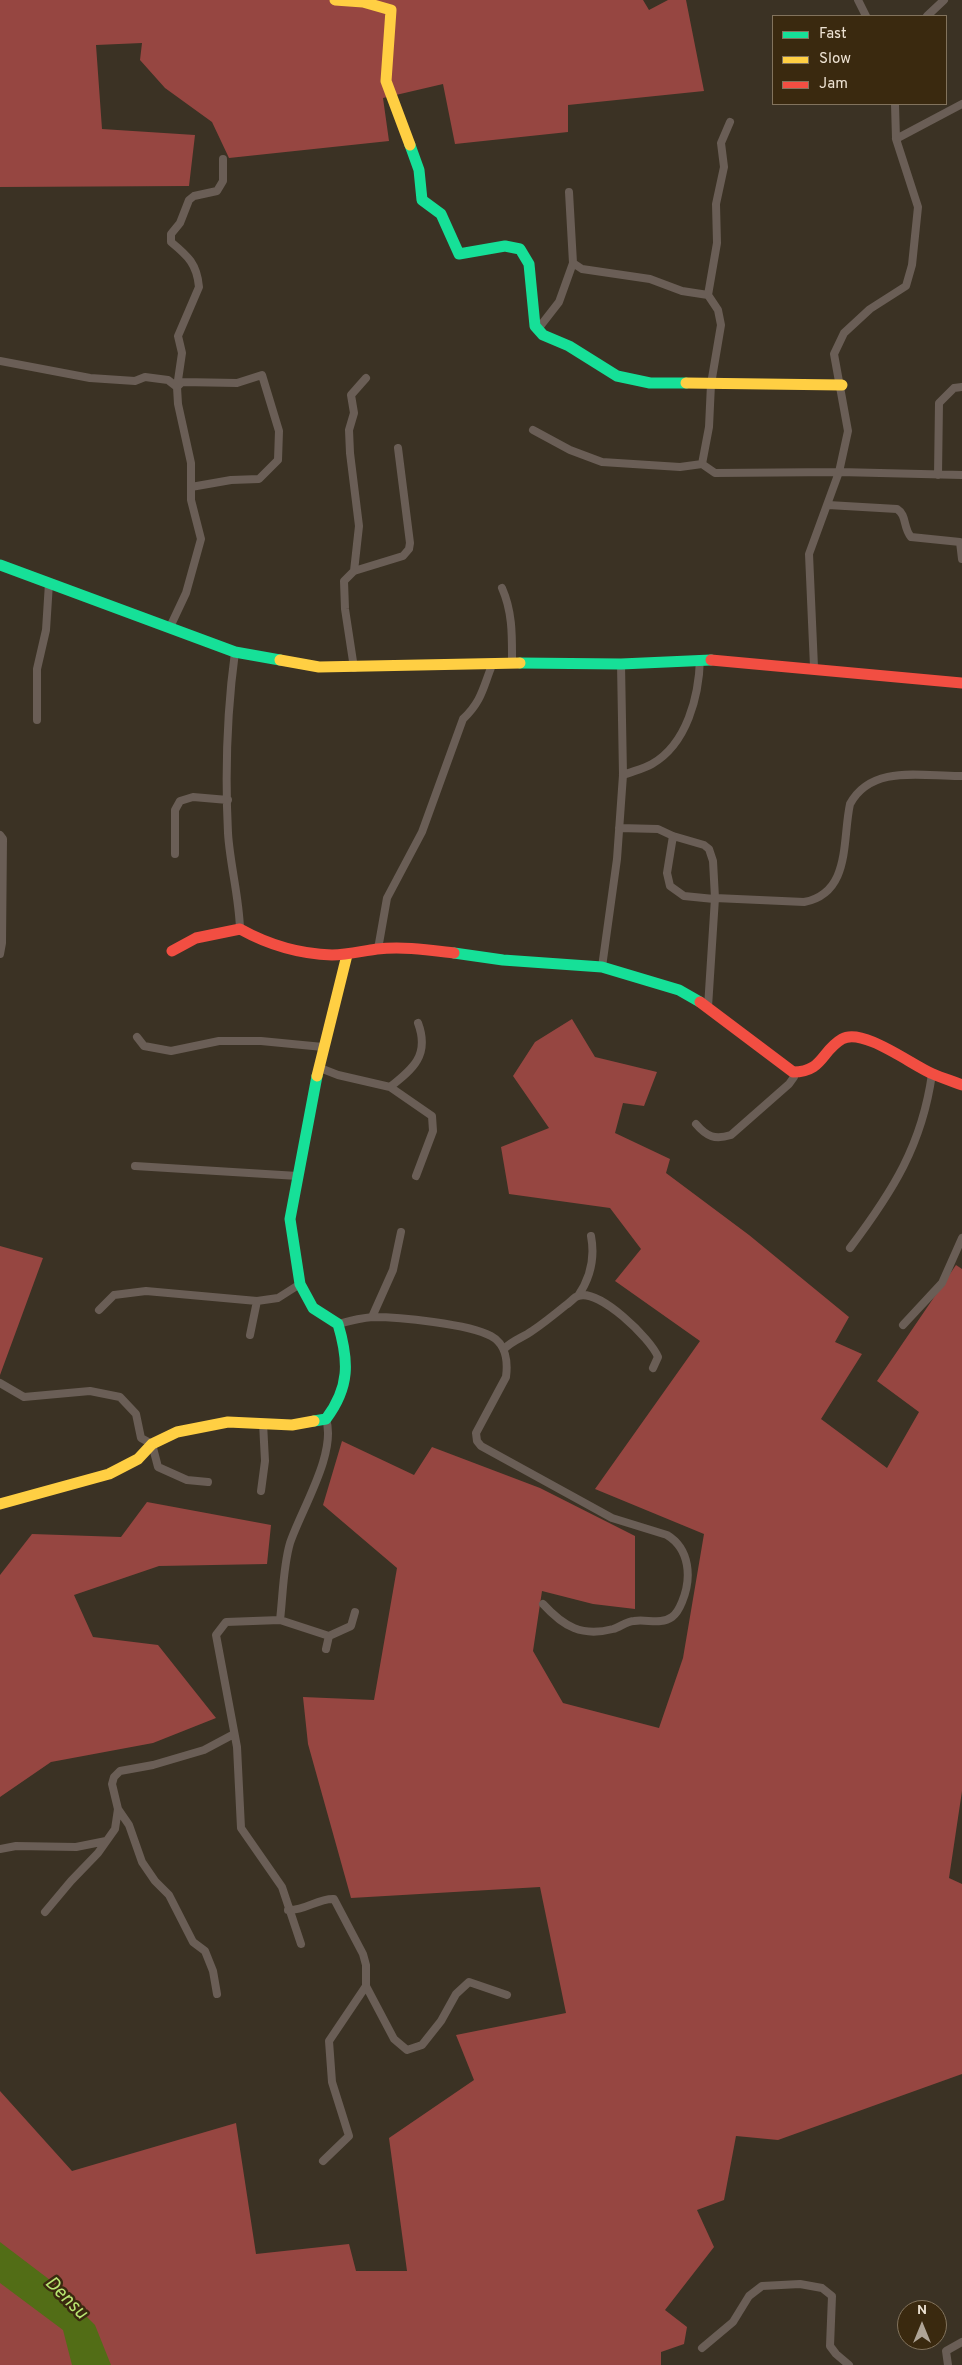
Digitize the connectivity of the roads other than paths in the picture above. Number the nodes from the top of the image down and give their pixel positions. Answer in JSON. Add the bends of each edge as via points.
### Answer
{"nodes":[{"id":1,"x":336,"y":0,"type":"edge"},
{"id":2,"x":858,"y":0,"type":"edge"},
{"id":3,"x":944,"y":0,"type":"edge"},
{"id":4,"x":866,"y":15,"type":"edge"},
{"id":5,"x":928,"y":15,"type":"edge"},
{"id":6,"x":962,"y":104,"type":"edge"},
{"id":7,"x":895,"y":105,"type":"edge"},
{"id":8,"x":730,"y":122,"type":"dead end"},
{"id":9,"x":896,"y":139,"type":"junction"},
{"id":10,"x":223,"y":159,"type":"dead end"},
{"id":11,"x":569,"y":192,"type":"dead end"},
{"id":12,"x":573,"y":263,"type":"junction"},
{"id":13,"x":708,"y":295,"type":"junction"},
{"id":14,"x":538,"y":329,"type":"junction"},
{"id":15,"x":0,"y":361,"type":"edge"},
{"id":16,"x":366,"y":378,"type":"dead end"},
{"id":17,"x":711,"y":384,"type":"junction"},
{"id":18,"x":842,"y":385,"type":"junction"},
{"id":19,"x":177,"y":386,"type":"junction"},
{"id":20,"x":962,"y":387,"type":"edge"},
{"id":21,"x":533,"y":430,"type":"dead end"},
{"id":22,"x":398,"y":448,"type":"dead end"},
{"id":23,"x":702,"y":464,"type":"junction"},
{"id":24,"x":840,"y":472,"type":"junction"},
{"id":25,"x":938,"y":475,"type":"junction"},
{"id":26,"x":962,"y":475,"type":"edge"},
{"id":27,"x":191,"y":487,"type":"junction"},
{"id":28,"x":828,"y":504,"type":"junction"},
{"id":29,"x":962,"y":559,"type":"edge"},
{"id":30,"x":0,"y":565,"type":"edge"},
{"id":31,"x":354,"y":571,"type":"junction"},
{"id":32,"x":49,"y":583,"type":"junction"},
{"id":33,"x":502,"y":588,"type":"dead end"},
{"id":34,"x":170,"y":627,"type":"junction"},
{"id":35,"x":235,"y":652,"type":"junction"},
{"id":36,"x":700,"y":660,"type":"junction"},
{"id":37,"x":493,"y":663,"type":"junction"},
{"id":38,"x":512,"y":664,"type":"junction"},
{"id":39,"x":621,"y":664,"type":"junction"},
{"id":40,"x":814,"y":667,"type":"junction"},
{"id":41,"x":354,"y":668,"type":"junction"},
{"id":42,"x":962,"y":683,"type":"edge"},
{"id":43,"x":37,"y":720,"type":"dead end"},
{"id":44,"x":623,"y":775,"type":"junction"},
{"id":45,"x":962,"y":776,"type":"edge"},
{"id":46,"x":228,"y":800,"type":"junction"},
{"id":47,"x":619,"y":828,"type":"junction"},
{"id":48,"x":0,"y":835,"type":"edge"},
{"id":49,"x":673,"y":836,"type":"junction"},
{"id":50,"x":175,"y":854,"type":"dead end"},
{"id":51,"x":714,"y":898,"type":"junction"},
{"id":52,"x":240,"y":928,"type":"junction"},
{"id":53,"x":378,"y":949,"type":"junction"},
{"id":54,"x":172,"y":951,"type":"dead end"},
{"id":55,"x":0,"y":954,"type":"edge"},
{"id":56,"x":347,"y":955,"type":"junction"},
{"id":57,"x":602,"y":967,"type":"junction"},
{"id":58,"x":708,"y":1007,"type":"junction"},
{"id":59,"x":418,"y":1023,"type":"dead end"},
{"id":60,"x":137,"y":1038,"type":"dead end"},
{"id":61,"x":323,"y":1046,"type":"junction"},
{"id":62,"x":320,"y":1068,"type":"junction"},
{"id":63,"x":793,"y":1072,"type":"junction"},
{"id":64,"x":932,"y":1074,"type":"junction"},
{"id":65,"x":962,"y":1085,"type":"edge"},
{"id":66,"x":390,"y":1087,"type":"junction"},
{"id":67,"x":696,"y":1124,"type":"dead end"},
{"id":68,"x":135,"y":1166,"type":"dead end"},
{"id":69,"x":298,"y":1176,"type":"junction"},
{"id":70,"x":416,"y":1176,"type":"dead end"},
{"id":71,"x":402,"y":1232,"type":"dead end"},
{"id":72,"x":591,"y":1236,"type":"dead end"},
{"id":73,"x":962,"y":1238,"type":"edge"},
{"id":74,"x":850,"y":1248,"type":"dead end"},
{"id":75,"x":300,"y":1284,"type":"junction"},
{"id":76,"x":578,"y":1296,"type":"junction"},
{"id":77,"x":257,"y":1301,"type":"junction"},
{"id":78,"x":99,"y":1310,"type":"dead end"},
{"id":79,"x":372,"y":1317,"type":"junction"},
{"id":80,"x":338,"y":1324,"type":"junction"},
{"id":81,"x":903,"y":1325,"type":"dead end"},
{"id":82,"x":250,"y":1335,"type":"dead end"},
{"id":83,"x":504,"y":1349,"type":"junction"},
{"id":84,"x":653,"y":1368,"type":"dead end"},
{"id":85,"x":0,"y":1384,"type":"edge"},
{"id":86,"x":326,"y":1419,"type":"junction"},
{"id":87,"x":263,"y":1423,"type":"junction"},
{"id":88,"x":152,"y":1444,"type":"junction"},
{"id":89,"x":208,"y":1482,"type":"dead end"},
{"id":90,"x":261,"y":1491,"type":"dead end"},
{"id":91,"x":0,"y":1504,"type":"edge"},
{"id":92,"x":543,"y":1604,"type":"dead end"},
{"id":93,"x":355,"y":1612,"type":"dead end"},
{"id":94,"x":280,"y":1620,"type":"junction"},
{"id":95,"x":329,"y":1636,"type":"junction"},
{"id":96,"x":326,"y":1648,"type":"dead end"},
{"id":97,"x":234,"y":1734,"type":"junction"},
{"id":98,"x":118,"y":1809,"type":"junction"},
{"id":99,"x":106,"y":1841,"type":"junction"},
{"id":100,"x":0,"y":1849,"type":"edge"},
{"id":101,"x":288,"y":1910,"type":"junction"},
{"id":102,"x":45,"y":1912,"type":"dead end"},
{"id":103,"x":301,"y":1944,"type":"dead end"},
{"id":104,"x":366,"y":1986,"type":"junction"},
{"id":105,"x":217,"y":1994,"type":"dead end"},
{"id":106,"x":507,"y":1995,"type":"dead end"},
{"id":107,"x":323,"y":2161,"type":"dead end"},
{"id":108,"x":962,"y":2342,"type":"edge"},
{"id":109,"x":702,"y":2348,"type":"dead end"},
{"id":110,"x":849,"y":2365,"type":"edge"},
{"id":111,"x":948,"y":2365,"type":"edge"}],
"edges":[{"from":1,"to":14,"type":"street","via":[[363,2],[391,10],[386,80],[419,170],[422,200],[441,214],[459,254],[506,246],[520,249],[529,264],[532,307]]},
{"from":2,"to":4,"type":"street"},
{"from":3,"to":5,"type":"street"},
{"from":6,"to":9,"type":"street"},
{"from":7,"to":9,"type":"street"},
{"from":8,"to":13,"type":"street","via":[[721,144],[724,166],[716,204],[716,243]]},
{"from":9,"to":18,"type":"street","via":[[918,207],[912,265],[906,286],[870,309],[844,333],[834,354],[835,370]]},
{"from":10,"to":19,"type":"street","via":[[223,182],[217,191],[189,200],[180,223],[170,234],[171,242],[188,256],[199,288],[178,336],[182,353]]},
{"from":11,"to":12,"type":"street"},
{"from":12,"to":13,"type":"street","via":[[582,269],[650,280]]},
{"from":12,"to":14,"type":"street","via":[[559,302]]},
{"from":13,"to":17,"type":"street","via":[[718,310],[721,325]]},
{"from":14,"to":17,"type":"street","via":[[543,335],[569,346],[617,376],[650,383]]},
{"from":15,"to":19,"type":"street","via":[[90,378],[168,380]]},
{"from":16,"to":31,"type":"street","via":[[351,395],[354,413],[349,430],[350,453],[359,526]]},
{"from":17,"to":18,"type":"street"},
{"from":17,"to":23,"type":"street","via":[[709,427]]},
{"from":18,"to":24,"type":"street","via":[[848,431]]},
{"from":19,"to":27,"type":"street","via":[[191,463]]},
{"from":19,"to":27,"type":"street","via":[[182,382],[237,383],[262,375],[279,431],[278,460],[259,479]]},
{"from":20,"to":25,"type":"street","via":[[954,388],[939,403]]},
{"from":21,"to":23,"type":"street","via":[[570,450],[602,462],[680,467]]},
{"from":22,"to":31,"type":"street","via":[[410,543],[408,549],[403,556]]},
{"from":23,"to":24,"type":"street","via":[[715,473]]},
{"from":24,"to":25,"type":"street"},
{"from":24,"to":28,"type":"street"},
{"from":25,"to":26,"type":"street"},
{"from":27,"to":34,"type":"street","via":[[191,500],[201,538],[186,593]]},
{"from":28,"to":29,"type":"street","via":[[897,509],[903,513],[906,530],[911,536],[960,542]]},
{"from":28,"to":40,"type":"street","via":[[813,540],[808,563]]},
{"from":30,"to":32,"type":"street"},
{"from":31,"to":41,"type":"street","via":[[344,581]]},
{"from":32,"to":34,"type":"street"},
{"from":32,"to":43,"type":"street","via":[[46,630],[37,669]]},
{"from":33,"to":38,"type":"street","via":[[509,604]]},
{"from":34,"to":35,"type":"street"},
{"from":35,"to":41,"type":"street","via":[[319,667]]},
{"from":35,"to":46,"type":"street","via":[[228,725]]},
{"from":36,"to":39,"type":"street"},
{"from":36,"to":40,"type":"street"},
{"from":36,"to":44,"type":"street","via":[[695,702],[672,748],[652,764]]},
{"from":37,"to":38,"type":"street"},
{"from":37,"to":41,"type":"street"},
{"from":37,"to":53,"type":"street","via":[[483,694],[463,719],[422,832],[387,898]]},
{"from":38,"to":39,"type":"street"},
{"from":39,"to":44,"type":"street"},
{"from":40,"to":42,"type":"street"},
{"from":44,"to":47,"type":"street"},
{"from":45,"to":51,"type":"street","via":[[898,774],[881,778],[855,795],[847,816],[837,881],[815,900]]},
{"from":46,"to":50,"type":"street","via":[[194,797],[180,801],[175,810]]},
{"from":46,"to":52,"type":"street","via":[[228,834]]},
{"from":47,"to":49,"type":"street","via":[[658,829]]},
{"from":47,"to":57,"type":"street"},
{"from":48,"to":55,"type":"street"},
{"from":49,"to":51,"type":"street","via":[[694,841],[709,850],[713,861]]},
{"from":49,"to":51,"type":"street","via":[[667,873],[670,886],[684,896]]},
{"from":51,"to":58,"type":"street"},
{"from":52,"to":54,"type":"street","via":[[181,943]]},
{"from":52,"to":56,"type":"street","via":[[260,940],[300,951]]},
{"from":53,"to":56,"type":"street"},
{"from":53,"to":57,"type":"street","via":[[425,949],[503,960]]},
{"from":56,"to":61,"type":"street"},
{"from":57,"to":58,"type":"street","via":[[679,990]]},
{"from":58,"to":63,"type":"street"},
{"from":59,"to":66,"type":"street","via":[[422,1034],[421,1051],[413,1069]]},
{"from":60,"to":61,"type":"street","via":[[144,1046],[171,1051],[219,1040]]},
{"from":61,"to":62,"type":"street"},
{"from":62,"to":66,"type":"street"},
{"from":62,"to":69,"type":"street"},
{"from":63,"to":64,"type":"street","via":[[806,1072],[842,1039],[852,1037],[874,1042]]},
{"from":63,"to":67,"type":"street","via":[[794,1077],[789,1084],[731,1135],[710,1137]]},
{"from":64,"to":65,"type":"street"},
{"from":64,"to":74,"type":"street","via":[[926,1107],[907,1160],[891,1192]]},
{"from":66,"to":70,"type":"street","via":[[432,1116],[433,1131]]},
{"from":68,"to":69,"type":"street"},
{"from":69,"to":75,"type":"street","via":[[290,1220]]},
{"from":71,"to":79,"type":"street","via":[[393,1270]]},
{"from":72,"to":76,"type":"street","via":[[593,1248],[589,1275]]},
{"from":73,"to":81,"type":"street","via":[[942,1282]]},
{"from":75,"to":77,"type":"street","via":[[278,1298]]},
{"from":75,"to":80,"type":"street","via":[[314,1308]]},
{"from":76,"to":83,"type":"street"},
{"from":76,"to":84,"type":"street","via":[[588,1295],[626,1320],[655,1351],[658,1357]]},
{"from":77,"to":78,"type":"street","via":[[146,1291],[114,1295]]},
{"from":77,"to":82,"type":"street"},
{"from":79,"to":80,"type":"street"},
{"from":79,"to":83,"type":"street","via":[[466,1329],[492,1337]]},
{"from":80,"to":86,"type":"street","via":[[346,1352],[345,1376],[338,1403]]},
{"from":83,"to":92,"type":"street","via":[[506,1377],[476,1432],[481,1446],[612,1518],[674,1539],[683,1550],[687,1564],[687,1592],[673,1617],[664,1621],[634,1620],[602,1631],[584,1631],[566,1626]]},
{"from":85,"to":88,"type":"street","via":[[24,1398],[90,1391],[120,1398],[136,1414],[141,1438]]},
{"from":86,"to":87,"type":"street","via":[[292,1425]]},
{"from":86,"to":94,"type":"street","via":[[329,1429],[323,1458],[288,1554]]},
{"from":87,"to":88,"type":"street","via":[[228,1422],[177,1432]]},
{"from":87,"to":90,"type":"street","via":[[265,1461]]},
{"from":88,"to":89,"type":"street","via":[[158,1467],[188,1480]]},
{"from":88,"to":91,"type":"street","via":[[138,1458],[109,1474]]},
{"from":93,"to":95,"type":"street","via":[[351,1626]]},
{"from":94,"to":95,"type":"street"},
{"from":94,"to":97,"type":"street","via":[[226,1622],[216,1635]]},
{"from":95,"to":96,"type":"street"},
{"from":97,"to":98,"type":"street","via":[[204,1750],[120,1771],[112,1784]]},
{"from":97,"to":101,"type":"street","via":[[240,1828],[282,1887]]},
{"from":98,"to":99,"type":"street","via":[[114,1829]]},
{"from":98,"to":105,"type":"street","via":[[133,1834],[142,1862],[170,1895],[193,1942],[206,1951]]},
{"from":99,"to":100,"type":"street","via":[[76,1847],[16,1846]]},
{"from":99,"to":102,"type":"street"},
{"from":101,"to":103,"type":"street"},
{"from":101,"to":104,"type":"street","via":[[334,1900],[363,1954]]},
{"from":104,"to":106,"type":"street","via":[[394,2039],[407,2050],[422,2045],[456,1994],[469,1982]]},
{"from":104,"to":107,"type":"street","via":[[329,2040],[332,2082],[349,2136]]},
{"from":108,"to":111,"type":"street","via":[[946,2351]]},
{"from":109,"to":110,"type":"street","via":[[733,2322],[749,2296],[762,2286],[800,2284],[822,2288],[832,2296],[830,2346]]}]}
